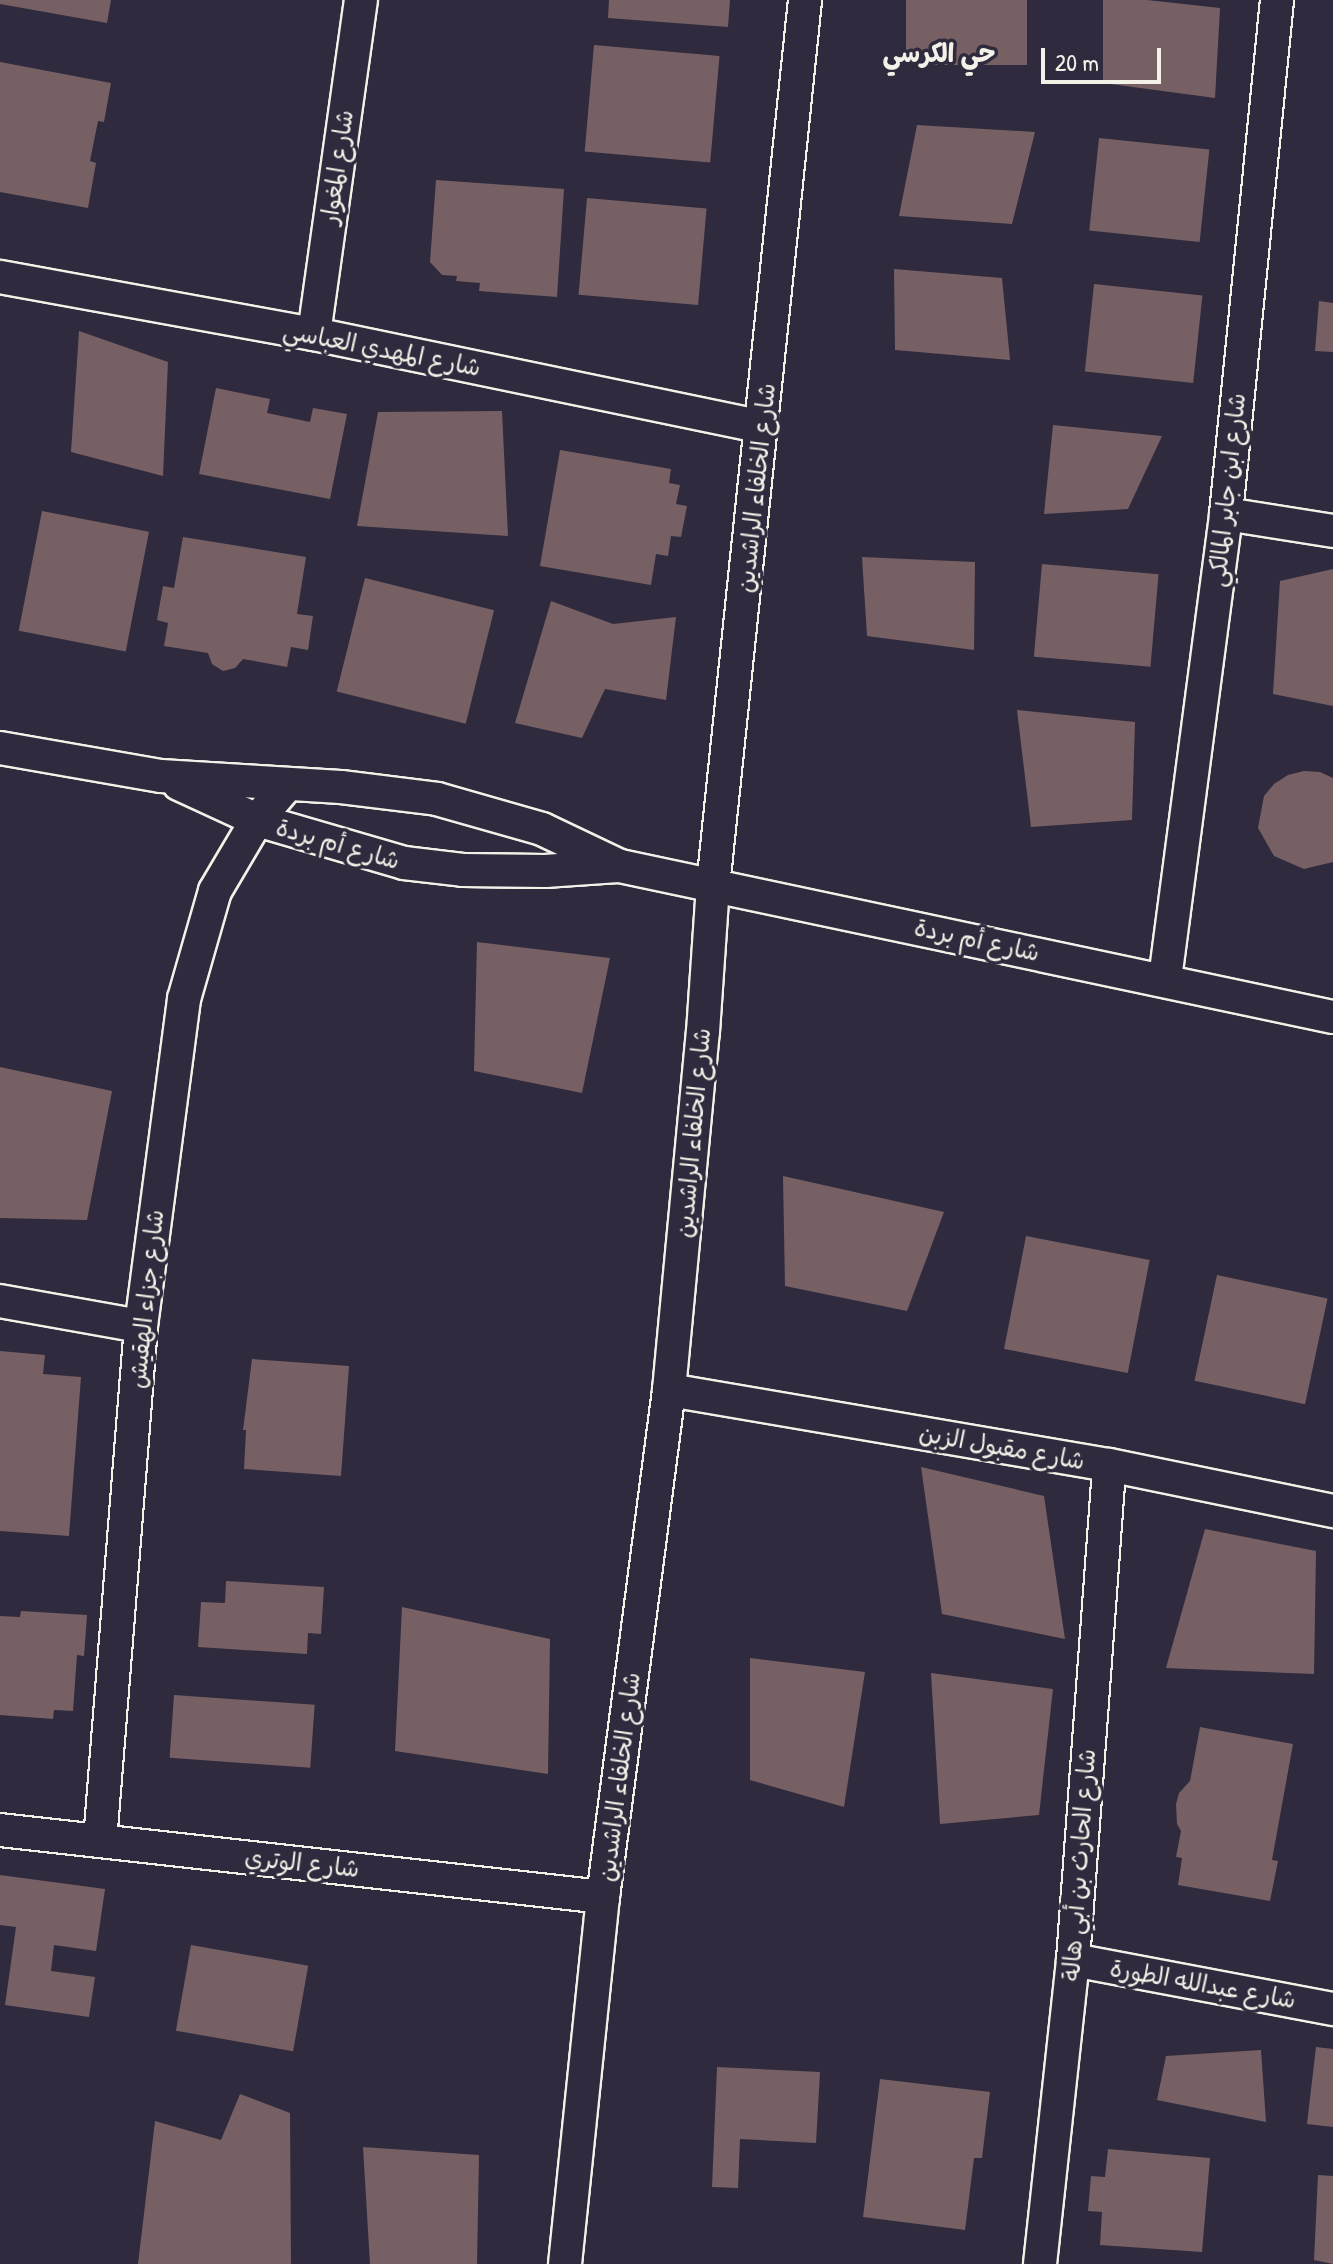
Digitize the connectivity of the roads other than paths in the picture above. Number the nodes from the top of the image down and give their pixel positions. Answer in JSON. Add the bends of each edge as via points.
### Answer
{"nodes":[{"id":1,"x":361,"y":0,"type":"edge"},
{"id":2,"x":805,"y":0,"type":"edge"},
{"id":3,"x":1277,"y":0,"type":"edge"},
{"id":4,"x":0,"y":277,"type":"edge"},
{"id":5,"x":314,"y":334,"type":"junction"},
{"id":6,"x":762,"y":427,"type":"junction"},
{"id":7,"x":1226,"y":514,"type":"junction"},
{"id":8,"x":1333,"y":531,"type":"edge"},
{"id":9,"x":0,"y":748,"type":"edge"},
{"id":10,"x":161,"y":776,"type":"junction"},
{"id":11,"x":287,"y":785,"type":"junction"},
{"id":12,"x":257,"y":820,"type":"junction"},
{"id":13,"x":620,"y":866,"type":"junction"},
{"id":14,"x":713,"y":886,"type":"junction"},
{"id":15,"x":1165,"y":979,"type":"junction"},
{"id":16,"x":1333,"y":1017,"type":"edge"},
{"id":17,"x":0,"y":1301,"type":"edge"},
{"id":18,"x":141,"y":1326,"type":"junction"},
{"id":19,"x":669,"y":1390,"type":"junction"},
{"id":20,"x":1109,"y":1465,"type":"junction"},
{"id":21,"x":1333,"y":1511,"type":"edge"},
{"id":22,"x":0,"y":1830,"type":"edge"},
{"id":23,"x":100,"y":1841,"type":"junction"},
{"id":24,"x":603,"y":1897,"type":"junction"},
{"id":25,"x":1073,"y":1960,"type":"junction"},
{"id":26,"x":1333,"y":2009,"type":"edge"},
{"id":27,"x":565,"y":2264,"type":"edge"},
{"id":28,"x":1040,"y":2264,"type":"edge"}],
"edges":[{"from":1,"to":5,"type":"street","name":"شارع المغوار"},
{"from":2,"to":6,"type":"street","name":"شارع الخلفاء الراشدين"},
{"from":3,"to":7,"type":"street","name":"شارع ابن جابر المالكي"},
{"from":4,"to":5,"type":"street","name":"شارع المهدي العباسي"},
{"from":5,"to":6,"type":"street","name":"شارع المهدي العباسي"},
{"from":6,"to":14,"type":"street","name":"شارع الخلفاء الراشدين"},
{"from":7,"to":8,"type":"street"},
{"from":7,"to":15,"type":"street","name":"شارع ابن جابر المالكي"},
{"from":9,"to":10,"type":"street","name":"شارع أم بردة"},
{"from":10,"to":11,"type":"street","name":"شارع أم بردة"},
{"from":10,"to":12,"type":"street","name":"شارع أم بردة"},
{"from":11,"to":12,"type":"street","name":"شارع جزاء الهقيش"},
{"from":11,"to":13,"type":"street","name":"شارع أم بردة","via":[[437,799],[542,829]]},
{"from":12,"to":13,"type":"street","name":"شارع أم بردة","via":[[404,863],[477,871]]},
{"from":12,"to":18,"type":"street","name":"شارع جزاء الهقيش","via":[[215,891],[184,999]]},
{"from":13,"to":14,"type":"street","name":"شارع أم بردة"},
{"from":14,"to":15,"type":"street","name":"شارع أم بردة"},
{"from":14,"to":19,"type":"street","name":"شارع الخلفاء الراشدين"},
{"from":15,"to":16,"type":"street","name":"شارع أم بردة"},
{"from":17,"to":18,"type":"street"},
{"from":18,"to":23,"type":"street","name":"شارع جزاء الهقيش"},
{"from":19,"to":20,"type":"street","name":"شارع مقبول الزبن"},
{"from":19,"to":24,"type":"street","name":"شارع الخلفاء الراشدين"},
{"from":20,"to":21,"type":"street","name":"شارع مقبول الزبن"},
{"from":20,"to":25,"type":"street","name":"شارع الحارث بن أبي هالة"},
{"from":22,"to":23,"type":"street","name":"شارع الوتري"},
{"from":23,"to":24,"type":"street","name":"شارع الوتري"},
{"from":24,"to":27,"type":"street","name":"شارع الخلفاء الراشدين"},
{"from":25,"to":26,"type":"street","name":"شارع عبدالله الطورة"},
{"from":25,"to":28,"type":"street","name":"شارع الحارث بن أبي هالة"}]}
